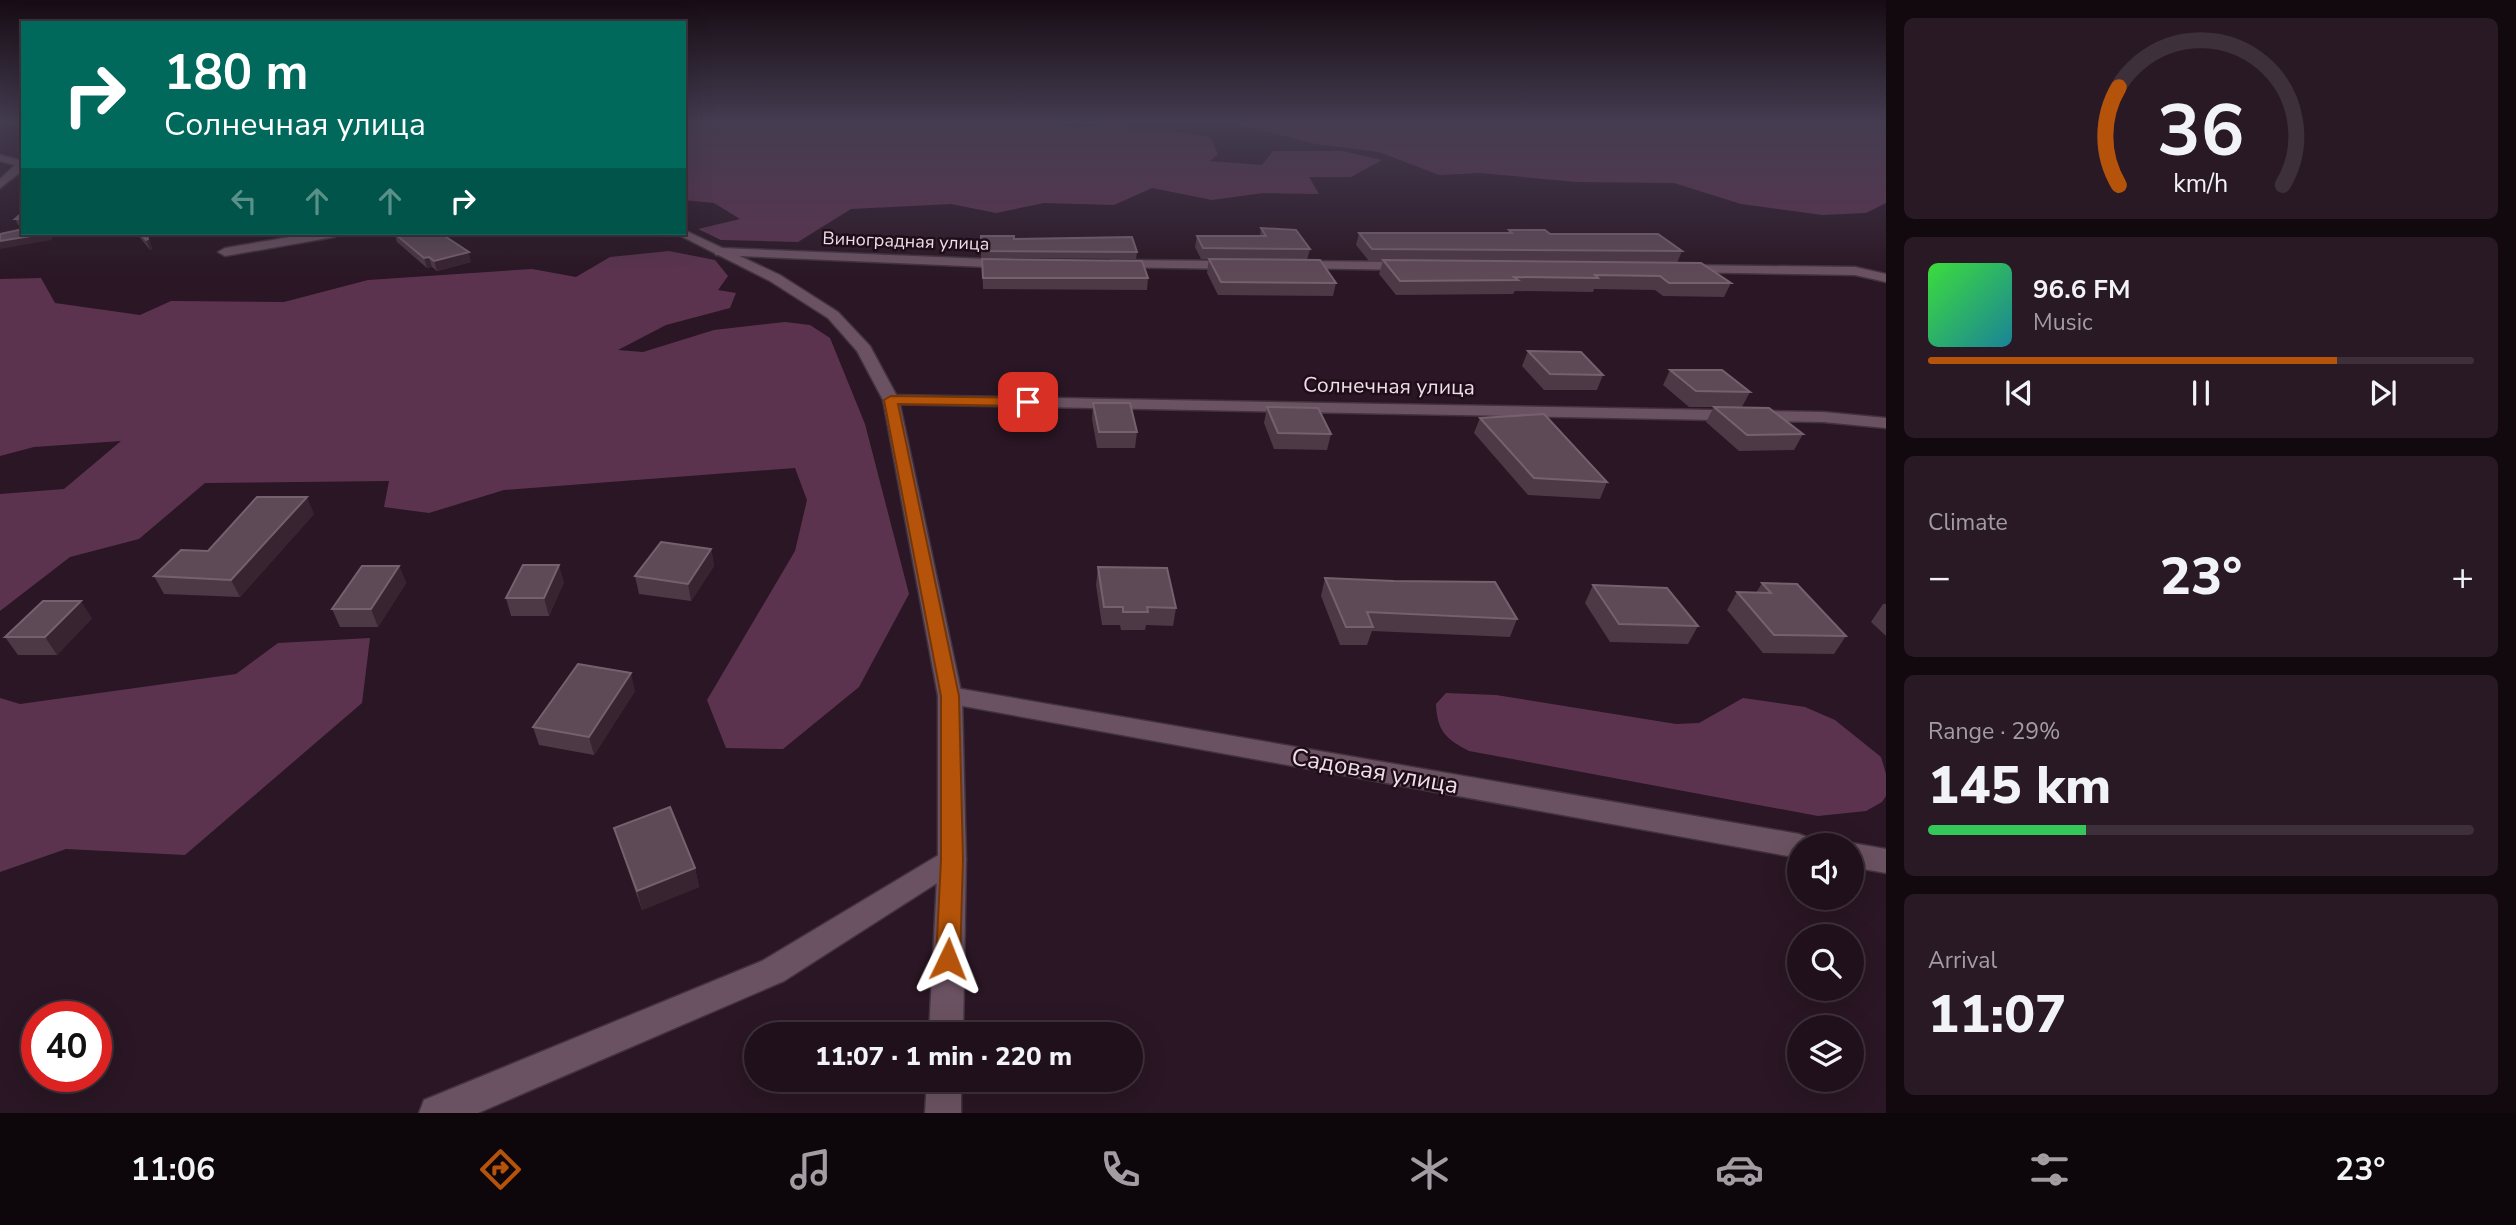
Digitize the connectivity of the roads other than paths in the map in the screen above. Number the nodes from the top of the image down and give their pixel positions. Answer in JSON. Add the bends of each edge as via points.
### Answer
{"nodes":[{"id":1,"x":323,"y":235,"type":"edge"},
{"id":2,"x":685,"y":235,"type":"edge"},
{"id":3,"x":225,"y":252,"type":"dead end"},
{"id":4,"x":721,"y":252,"type":"junction"},
{"id":5,"x":1027,"y":264,"type":"edge"},
{"id":6,"x":1095,"y":264,"type":"edge"},
{"id":7,"x":1245,"y":265,"type":"edge"},
{"id":8,"x":1286,"y":265,"type":"edge"},
{"id":9,"x":1423,"y":266,"type":"edge"},
{"id":10,"x":1671,"y":269,"type":"edge"},
{"id":11,"x":1886,"y":269,"type":"edge"},
{"id":12,"x":1855,"y":271,"type":"junction"},
{"id":13,"x":1886,"y":278,"type":"edge"},
{"id":14,"x":891,"y":400,"type":"junction"},
{"id":15,"x":1886,"y":423,"type":"edge"},
{"id":16,"x":950,"y":696,"type":"junction"},
{"id":17,"x":1787,"y":844,"type":"edge"},
{"id":18,"x":1864,"y":857,"type":"edge"},
{"id":19,"x":952,"y":859,"type":"junction"},
{"id":20,"x":1886,"y":861,"type":"edge"},
{"id":21,"x":946,"y":1022,"type":"edge"},
{"id":22,"x":944,"y":1092,"type":"edge"},
{"id":23,"x":438,"y":1113,"type":"edge"},
{"id":24,"x":943,"y":1113,"type":"edge"}],
"edges":[{"from":1,"to":3,"type":"street"},
{"from":2,"to":4,"type":"street"},
{"from":4,"to":5,"type":"street","name":"Виноградная улица"},
{"from":4,"to":14,"type":"street","via":[[775,278],[833,315],[864,349]]},
{"from":6,"to":7,"type":"street"},
{"from":8,"to":9,"type":"street"},
{"from":10,"to":12,"type":"street"},
{"from":11,"to":12,"type":"street"},
{"from":12,"to":13,"type":"street"},
{"from":14,"to":15,"type":"street","name":"Солнечная улица","via":[[1823,417]]},
{"from":14,"to":16,"type":"street"},
{"from":16,"to":17,"type":"street","name":"Садовая улица"},
{"from":16,"to":19,"type":"street"},
{"from":18,"to":20,"type":"street"},
{"from":19,"to":21,"type":"street"},
{"from":19,"to":23,"type":"street","via":[[772,971]]},
{"from":22,"to":24,"type":"street"}]}
